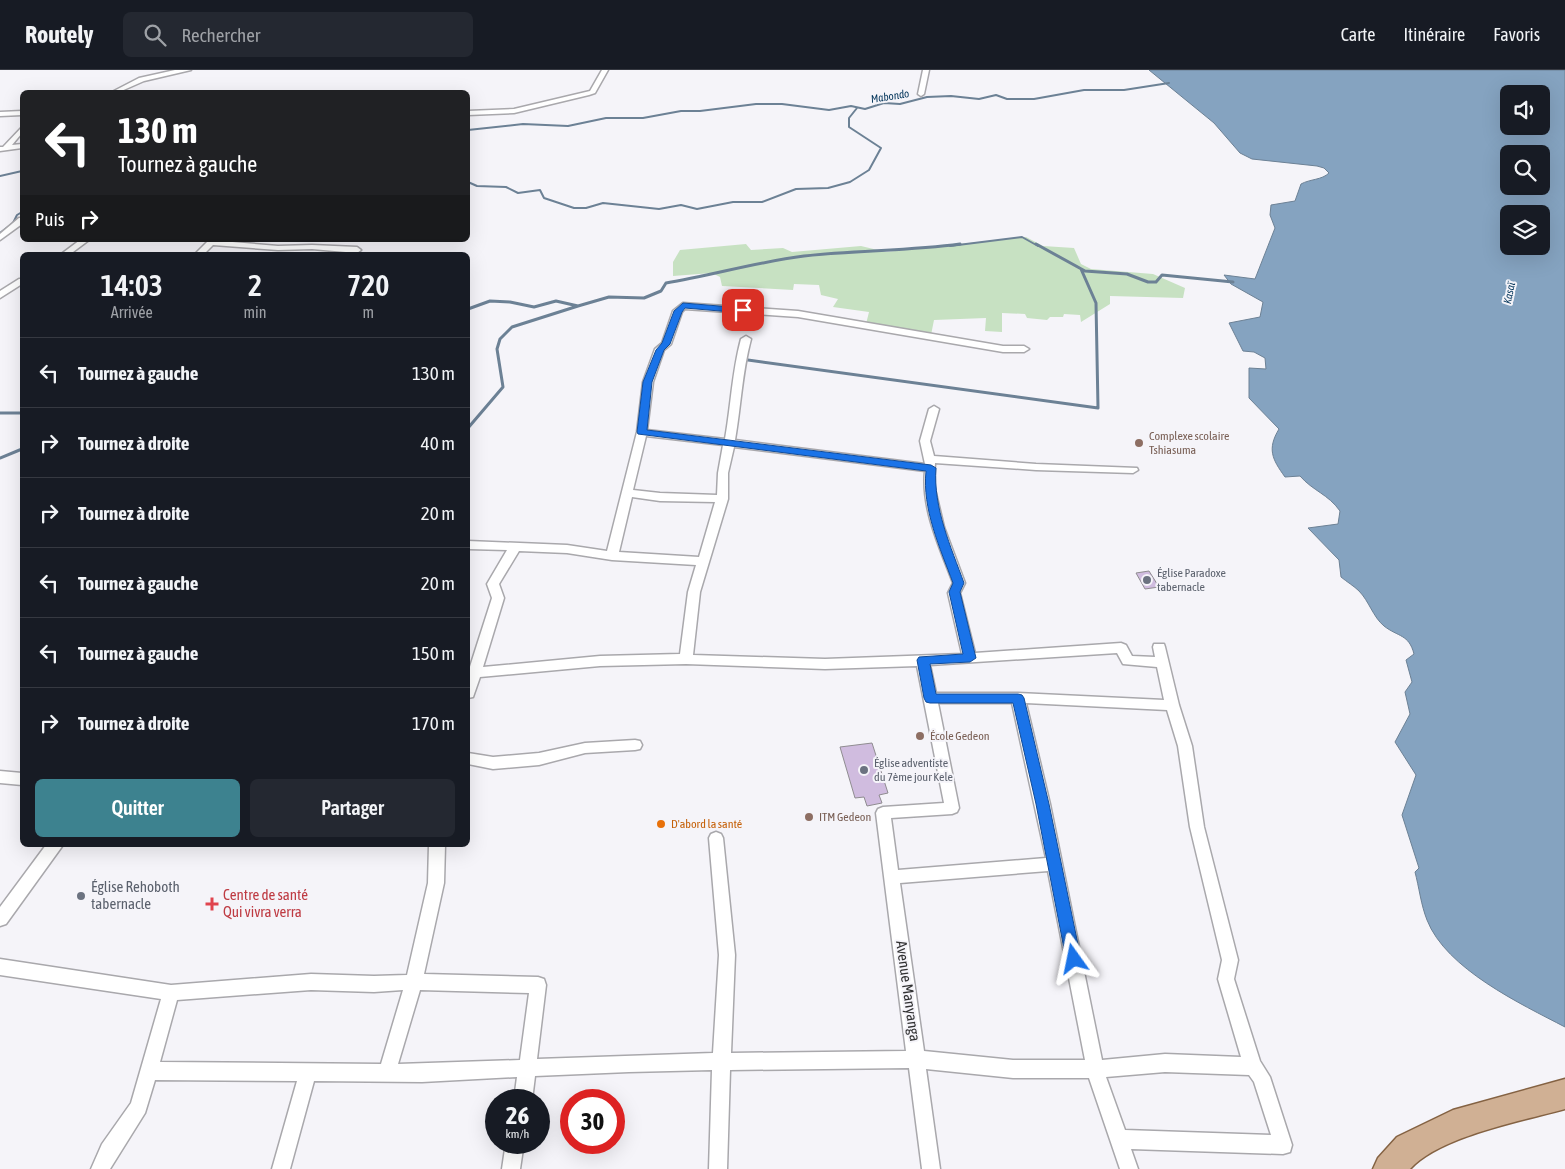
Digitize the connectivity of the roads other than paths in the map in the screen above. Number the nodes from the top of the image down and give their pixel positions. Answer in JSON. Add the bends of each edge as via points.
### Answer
{"nodes":[{"id":1,"x":188,"y":70,"type":"edge"},
{"id":2,"x":605,"y":70,"type":"edge"},
{"id":3,"x":926,"y":70,"type":"edge"},
{"id":4,"x":119,"y":90,"type":"edge"},
{"id":5,"x":921,"y":94,"type":"dead end"},
{"id":6,"x":20,"y":113,"type":"edge"},
{"id":7,"x":0,"y":114,"type":"edge"},
{"id":8,"x":470,"y":114,"type":"edge"},
{"id":9,"x":20,"y":131,"type":"edge"},
{"id":10,"x":20,"y":146,"type":"edge"},
{"id":11,"x":2,"y":149,"type":"edge"},
{"id":12,"x":20,"y":224,"type":"edge"},
{"id":13,"x":0,"y":238,"type":"edge"},
{"id":14,"x":82,"y":242,"type":"edge"},
{"id":15,"x":211,"y":242,"type":"edge"},
{"id":16,"x":211,"y":242,"type":"edge"},
{"id":17,"x":312,"y":247,"type":"edge"},
{"id":18,"x":357,"y":250,"type":"dead end"},
{"id":19,"x":68,"y":252,"type":"edge"},
{"id":20,"x":201,"y":252,"type":"edge"},
{"id":21,"x":20,"y":282,"type":"edge"},
{"id":22,"x":0,"y":295,"type":"edge"},
{"id":23,"x":746,"y":340,"type":"dead end"},
{"id":24,"x":1024,"y":349,"type":"dead end"},
{"id":25,"x":934,"y":410,"type":"dead end"},
{"id":26,"x":642,"y":432,"type":"junction"},
{"id":27,"x":730,"y":443,"type":"junction"},
{"id":28,"x":930,"y":464,"type":"junction"},
{"id":29,"x":1134,"y":470,"type":"dead end"},
{"id":30,"x":626,"y":493,"type":"junction"},
{"id":31,"x":722,"y":499,"type":"junction"},
{"id":32,"x":470,"y":545,"type":"edge"},
{"id":33,"x":515,"y":547,"type":"junction"},
{"id":34,"x":612,"y":556,"type":"junction"},
{"id":35,"x":703,"y":561,"type":"junction"},
{"id":36,"x":970,"y":658,"type":"junction"},
{"id":37,"x":686,"y":660,"type":"junction"},
{"id":38,"x":923,"y":660,"type":"junction"},
{"id":39,"x":474,"y":673,"type":"junction"},
{"id":40,"x":470,"y":686,"type":"edge"},
{"id":41,"x":930,"y":698,"type":"junction"},
{"id":42,"x":1018,"y":698,"type":"junction"},
{"id":43,"x":1172,"y":706,"type":"junction"},
{"id":44,"x":634,"y":745,"type":"dead end"},
{"id":45,"x":470,"y":759,"type":"edge"},
{"id":46,"x":0,"y":777,"type":"edge"},
{"id":47,"x":20,"y":779,"type":"edge"},
{"id":48,"x":716,"y":838,"type":"dead end"},
{"id":49,"x":54,"y":847,"type":"edge"},
{"id":50,"x":436,"y":847,"type":"edge"},
{"id":51,"x":1054,"y":864,"type":"junction"},
{"id":52,"x":892,"y":877,"type":"junction"},
{"id":53,"x":0,"y":919,"type":"edge"},
{"id":54,"x":0,"y":967,"type":"edge"},
{"id":55,"x":414,"y":982,"type":"junction"},
{"id":56,"x":172,"y":993,"type":"junction"},
{"id":57,"x":917,"y":1059,"type":"junction"},
{"id":58,"x":722,"y":1061,"type":"junction"},
{"id":59,"x":1254,"y":1066,"type":"junction"},
{"id":60,"x":528,"y":1067,"type":"junction"},
{"id":61,"x":1095,"y":1070,"type":"junction"},
{"id":62,"x":150,"y":1071,"type":"junction"},
{"id":63,"x":308,"y":1072,"type":"junction"},
{"id":64,"x":387,"y":1073,"type":"junction"},
{"id":65,"x":524,"y":1089,"type":"edge"},
{"id":66,"x":1555,"y":1096,"type":"edge"},
{"id":67,"x":1119,"y":1139,"type":"junction"},
{"id":68,"x":513,"y":1154,"type":"edge"},
{"id":69,"x":100,"y":1169,"type":"edge"},
{"id":70,"x":281,"y":1169,"type":"edge"},
{"id":71,"x":511,"y":1169,"type":"edge"},
{"id":72,"x":718,"y":1169,"type":"edge"},
{"id":73,"x":931,"y":1169,"type":"edge"},
{"id":74,"x":1129,"y":1169,"type":"edge"},
{"id":75,"x":1389,"y":1169,"type":"edge"}],
"edges":[{"from":1,"to":4,"type":"street","via":[[154,74]]},
{"from":2,"to":8,"type":"street","via":[[593,92],[587,94],[514,111]]},
{"from":3,"to":5,"type":"street"},
{"from":6,"to":7,"type":"street"},
{"from":9,"to":11,"type":"street"},
{"from":10,"to":11,"type":"street"},
{"from":12,"to":13,"type":"street"},
{"from":14,"to":19,"type":"street"},
{"from":15,"to":17,"type":"street","via":[[278,248]]},
{"from":16,"to":20,"type":"street"},
{"from":17,"to":18,"type":"street"},
{"from":21,"to":22,"type":"street"},
{"from":23,"to":27,"type":"street","via":[[739,364]]},
{"from":24,"to":26,"type":"street","via":[[1003,349],[798,314],[683,306],[648,382]]},
{"from":25,"to":28,"type":"street","via":[[925,441]]},
{"from":26,"to":27,"type":"street"},
{"from":26,"to":30,"type":"street"},
{"from":27,"to":28,"type":"street","via":[[846,459]]},
{"from":27,"to":31,"type":"street","via":[[723,474]]},
{"from":28,"to":29,"type":"street"},
{"from":28,"to":36,"type":"street","via":[[932,498],[938,527],[959,583],[954,592]]},
{"from":30,"to":31,"type":"street"},
{"from":30,"to":34,"type":"street"},
{"from":31,"to":35,"type":"street"},
{"from":32,"to":33,"type":"street"},
{"from":33,"to":34,"type":"street","via":[[567,549]]},
{"from":33,"to":39,"type":"street","via":[[493,584],[498,598]]},
{"from":34,"to":35,"type":"street"},
{"from":35,"to":37,"type":"street","via":[[694,592]]},
{"from":36,"to":38,"type":"street"},
{"from":36,"to":43,"type":"street","via":[[1121,648],[1128,661],[1161,654]]},
{"from":37,"to":38,"type":"street","via":[[825,664]]},
{"from":37,"to":39,"type":"street","via":[[600,661]]},
{"from":38,"to":41,"type":"street"},
{"from":39,"to":40,"type":"street"},
{"from":41,"to":42,"type":"street"},
{"from":41,"to":52,"type":"street","name":"Avenue Manyanga","via":[[952,808],[883,813]]},
{"from":42,"to":43,"type":"street"},
{"from":42,"to":51,"type":"street"},
{"from":43,"to":59,"type":"street","via":[[1185,746],[1197,827],[1230,960],[1226,979]]},
{"from":44,"to":45,"type":"street","via":[[584,748],[539,759],[493,763]]},
{"from":46,"to":47,"type":"street"},
{"from":48,"to":58,"type":"street","via":[[727,955]]},
{"from":49,"to":53,"type":"street"},
{"from":50,"to":55,"type":"street","via":[[436,883]]},
{"from":51,"to":52,"type":"street"},
{"from":51,"to":61,"type":"street"},
{"from":52,"to":57,"type":"street","name":"Avenue Manyanga"},
{"from":54,"to":56,"type":"street"},
{"from":55,"to":56,"type":"street","via":[[311,982]]},
{"from":55,"to":60,"type":"street","via":[[538,985]]},
{"from":55,"to":64,"type":"street"},
{"from":56,"to":62,"type":"street"},
{"from":57,"to":58,"type":"street"},
{"from":57,"to":61,"type":"street","via":[[1013,1069]]},
{"from":57,"to":73,"type":"street","name":"Avenue Manyanga"},
{"from":58,"to":60,"type":"street"},
{"from":58,"to":72,"type":"street"},
{"from":59,"to":61,"type":"street","via":[[1165,1063]]},
{"from":59,"to":67,"type":"street","via":[[1261,1077],[1283,1145]]},
{"from":60,"to":64,"type":"street"},
{"from":60,"to":65,"type":"street"},
{"from":61,"to":67,"type":"street"},
{"from":62,"to":63,"type":"street"},
{"from":62,"to":69,"type":"street","via":[[138,1107]]},
{"from":63,"to":64,"type":"street"},
{"from":63,"to":70,"type":"street"},
{"from":66,"to":75,"type":"main road","via":[[1464,1121],[1408,1148]]},
{"from":67,"to":74,"type":"street"},
{"from":68,"to":71,"type":"street"}]}
